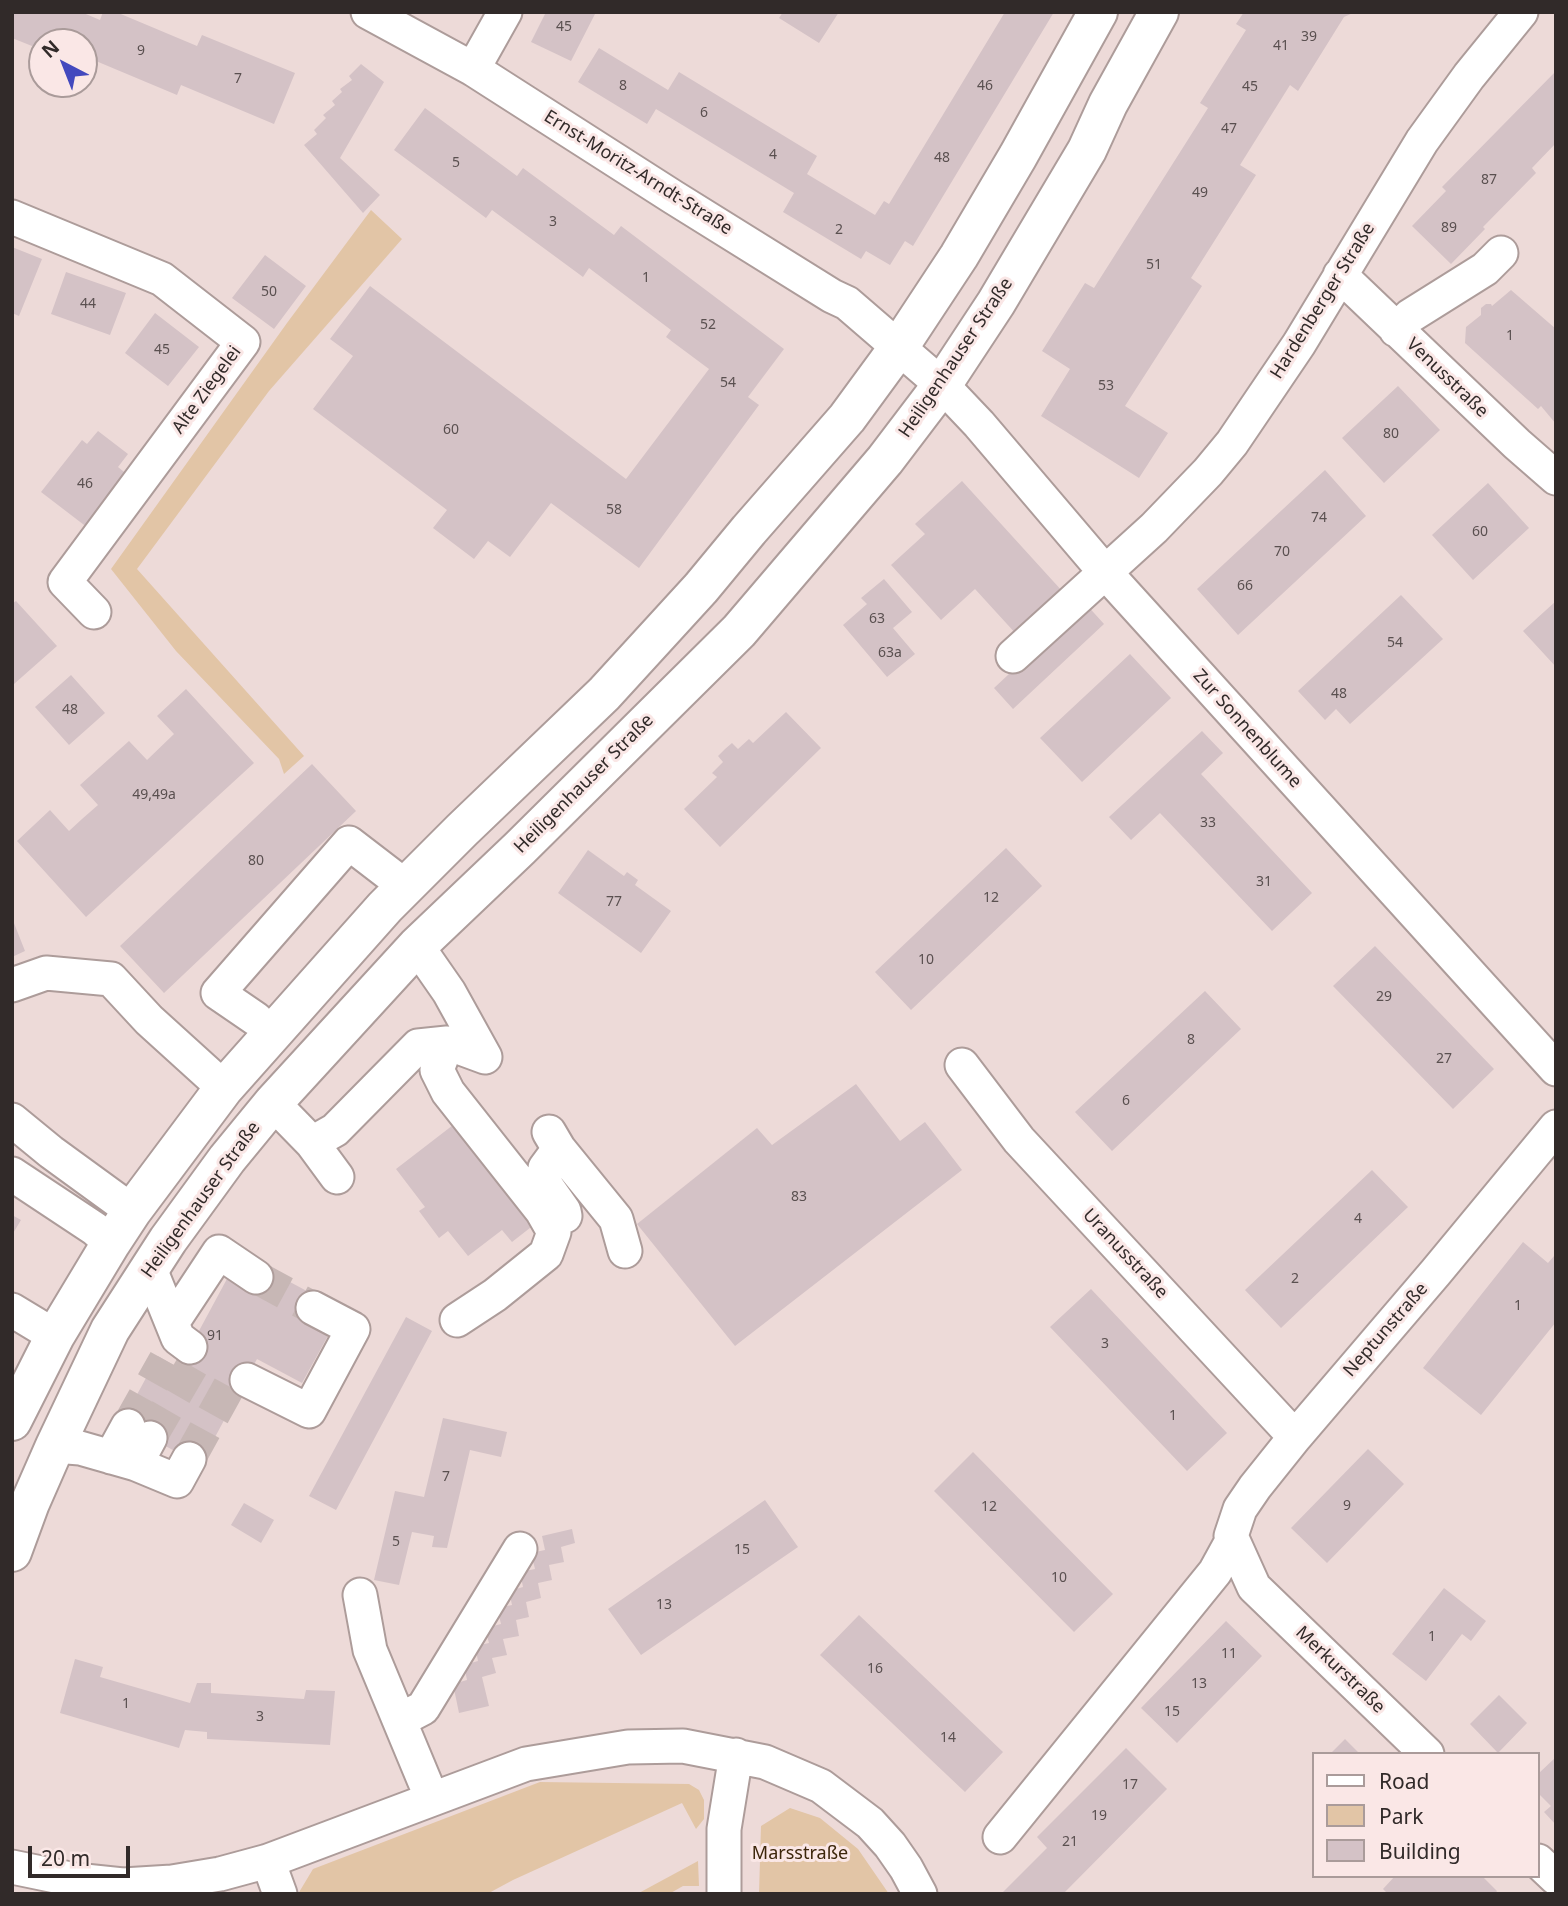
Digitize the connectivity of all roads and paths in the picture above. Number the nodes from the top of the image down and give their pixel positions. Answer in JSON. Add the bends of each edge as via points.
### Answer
{"nodes":[{"id":1,"x":368,"y":12,"type":"edge"},
{"id":2,"x":505,"y":12,"type":"edge"},
{"id":3,"x":1098,"y":12,"type":"edge"},
{"id":4,"x":1159,"y":12,"type":"edge"},
{"id":5,"x":1521,"y":12,"type":"edge"},
{"id":6,"x":473,"y":68,"type":"junction"},
{"id":7,"x":12,"y":217,"type":"edge"},
{"id":8,"x":1501,"y":253,"type":"dead end"},
{"id":9,"x":1340,"y":275,"type":"junction"},
{"id":10,"x":1396,"y":330,"type":"junction"},
{"id":11,"x":899,"y":347,"type":"junction"},
{"id":12,"x":942,"y":385,"type":"junction"},
{"id":13,"x":1556,"y":478,"type":"edge"},
{"id":14,"x":1105,"y":572,"type":"junction"},
{"id":15,"x":94,"y":612,"type":"dead end"},
{"id":16,"x":1013,"y":656,"type":"dead end"},
{"id":17,"x":405,"y":886,"type":"junction"},
{"id":18,"x":417,"y":946,"type":"junction"},
{"id":19,"x":12,"y":985,"type":"edge"},
{"id":20,"x":256,"y":1018,"type":"dead end"},
{"id":21,"x":447,"y":1043,"type":"junction"},
{"id":22,"x":962,"y":1065,"type":"dead end"},
{"id":23,"x":1556,"y":1069,"type":"edge"},
{"id":24,"x":224,"y":1088,"type":"junction"},
{"id":25,"x":273,"y":1103,"type":"junction"},
{"id":26,"x":12,"y":1120,"type":"edge"},
{"id":27,"x":1556,"y":1127,"type":"edge"},
{"id":28,"x":312,"y":1143,"type":"junction"},
{"id":29,"x":12,"y":1174,"type":"edge"},
{"id":30,"x":337,"y":1177,"type":"dead end"},
{"id":31,"x":132,"y":1211,"type":"junction"},
{"id":32,"x":111,"y":1243,"type":"junction"},
{"id":33,"x":625,"y":1251,"type":"dead end"},
{"id":34,"x":150,"y":1269,"type":"junction"},
{"id":35,"x":256,"y":1278,"type":"tunnel mouth"},
{"id":36,"x":510,"y":1305,"type":"dead end"},
{"id":37,"x":313,"y":1308,"type":"tunnel mouth"},
{"id":38,"x":12,"y":1310,"type":"edge"},
{"id":39,"x":457,"y":1320,"type":"dead end"},
{"id":40,"x":55,"y":1336,"type":"junction"},
{"id":41,"x":247,"y":1380,"type":"dead end"},
{"id":42,"x":12,"y":1421,"type":"edge"},
{"id":43,"x":1295,"y":1437,"type":"junction"},
{"id":44,"x":54,"y":1446,"type":"junction"},
{"id":45,"x":149,"y":1452,"type":"dead end"},
{"id":46,"x":1232,"y":1541,"type":"junction"},
{"id":47,"x":520,"y":1549,"type":"dead end"},
{"id":48,"x":12,"y":1552,"type":"edge"},
{"id":49,"x":359,"y":1595,"type":"dead end"},
{"id":50,"x":400,"y":1720,"type":"junction"},
{"id":51,"x":1425,"y":1752,"type":"edge"},
{"id":52,"x":736,"y":1755,"type":"junction"},
{"id":53,"x":432,"y":1798,"type":"junction"},
{"id":54,"x":1000,"y":1837,"type":"dead end"},
{"id":55,"x":268,"y":1861,"type":"junction"},
{"id":56,"x":1540,"y":1863,"type":"edge"},
{"id":57,"x":12,"y":1867,"type":"edge"},
{"id":58,"x":1556,"y":1878,"type":"edge"},
{"id":59,"x":280,"y":1894,"type":"edge"},
{"id":60,"x":724,"y":1894,"type":"edge"},
{"id":61,"x":919,"y":1894,"type":"edge"}],
"edges":[{"from":1,"to":6,"type":"street","name":"Ernst-Moritz-Arndt-Straße"},
{"from":2,"to":6,"type":"street"},
{"from":3,"to":11,"type":"main road","via":[[959,256]]},
{"from":4,"to":12,"type":"main road","name":"Heiligenhauser Straße","via":[[1087,150]]},
{"from":5,"to":9,"type":"street","name":"Hardenberger Straße","via":[[1422,141]]},
{"from":6,"to":11,"type":"street","name":"Ernst-Moritz-Arndt-Straße","via":[[847,303]]},
{"from":7,"to":15,"type":"street","name":"Alte Ziegelei","via":[[162,279],[243,342],[65,582]]},
{"from":8,"to":10,"type":"street"},
{"from":9,"to":10,"type":"street","name":"Venusstraße"},
{"from":9,"to":14,"type":"street","name":"Hardenberger Straße","via":[[1233,443],[1154,528]]},
{"from":10,"to":13,"type":"street","name":"Venusstraße"},
{"from":11,"to":12,"type":"street","name":"Ernst-Moritz-Arndt-Straße"},
{"from":11,"to":17,"type":"main road","via":[[847,418],[604,694]]},
{"from":12,"to":14,"type":"street","name":"Zur Sonnenblume"},
{"from":12,"to":18,"type":"main road","name":"Heiligenhauser Straße","via":[[871,478],[739,631]]},
{"from":14,"to":16,"type":"street","name":"Hardenberger Straße"},
{"from":14,"to":23,"type":"street","name":"Zur Sonnenblume"},
{"from":17,"to":20,"type":"street","via":[[349,843],[218,993]]},
{"from":17,"to":24,"type":"main road"},
{"from":18,"to":21,"type":"street","via":[[485,1057]]},
{"from":18,"to":25,"type":"main road","name":"Heiligenhauser Straße"},
{"from":19,"to":24,"type":"street","via":[[46,973],[111,979]]},
{"from":21,"to":28,"type":"street","via":[[418,1046],[335,1130]]},
{"from":21,"to":39,"type":"street","via":[[437,1070],[448,1092],[554,1232],[546,1254]]},
{"from":22,"to":43,"type":"street","name":"Uranusstraße","via":[[1020,1140]]},
{"from":24,"to":31,"type":"main road"},
{"from":25,"to":28,"type":"street"},
{"from":25,"to":34,"type":"main road","name":"Heiligenhauser Straße","via":[[227,1159]]},
{"from":26,"to":31,"type":"street"},
{"from":27,"to":43,"type":"street","name":"Neptunstraße"},
{"from":28,"to":30,"type":"street"},
{"from":29,"to":32,"type":"street"},
{"from":31,"to":32,"type":"main road"},
{"from":32,"to":40,"type":"main road"},
{"from":33,"to":36,"type":"street","via":[[616,1219],[554,1141],[545,1184],[564,1211],[569,1236],[558,1266]]},
{"from":34,"to":35,"type":"street","via":[[176,1342],[219,1252]]},
{"from":34,"to":44,"type":"main road","name":"Heiligenhauser Straße","via":[[110,1331]]},
{"from":37,"to":41,"type":"street","via":[[353,1329],[309,1411]]},
{"from":38,"to":40,"type":"street"},
{"from":40,"to":42,"type":"main road"},
{"from":43,"to":46,"type":"street","name":"Neptunstraße","via":[[1240,1509]]},
{"from":44,"to":45,"type":"street"},
{"from":44,"to":48,"type":"main road","name":"Heiligenhauser Straße"},
{"from":46,"to":51,"type":"street","name":"Merkurstraße","via":[[1254,1587]]},
{"from":46,"to":54,"type":"street","name":"Neptunstraße","via":[[1215,1572]]},
{"from":47,"to":50,"type":"street","via":[[423,1708]]},
{"from":49,"to":50,"type":"street","via":[[370,1650]]},
{"from":50,"to":53,"type":"street"},
{"from":52,"to":53,"type":"street","via":[[683,1746],[628,1747],[526,1764]]},
{"from":52,"to":60,"type":"street","via":[[724,1829]]},
{"from":52,"to":61,"type":"street","via":[[821,1786],[846,1804],[890,1845]]},
{"from":53,"to":55,"type":"street"},
{"from":55,"to":57,"type":"street","via":[[172,1882],[124,1885]]},
{"from":55,"to":59,"type":"street"},
{"from":56,"to":58,"type":"street"}]}
